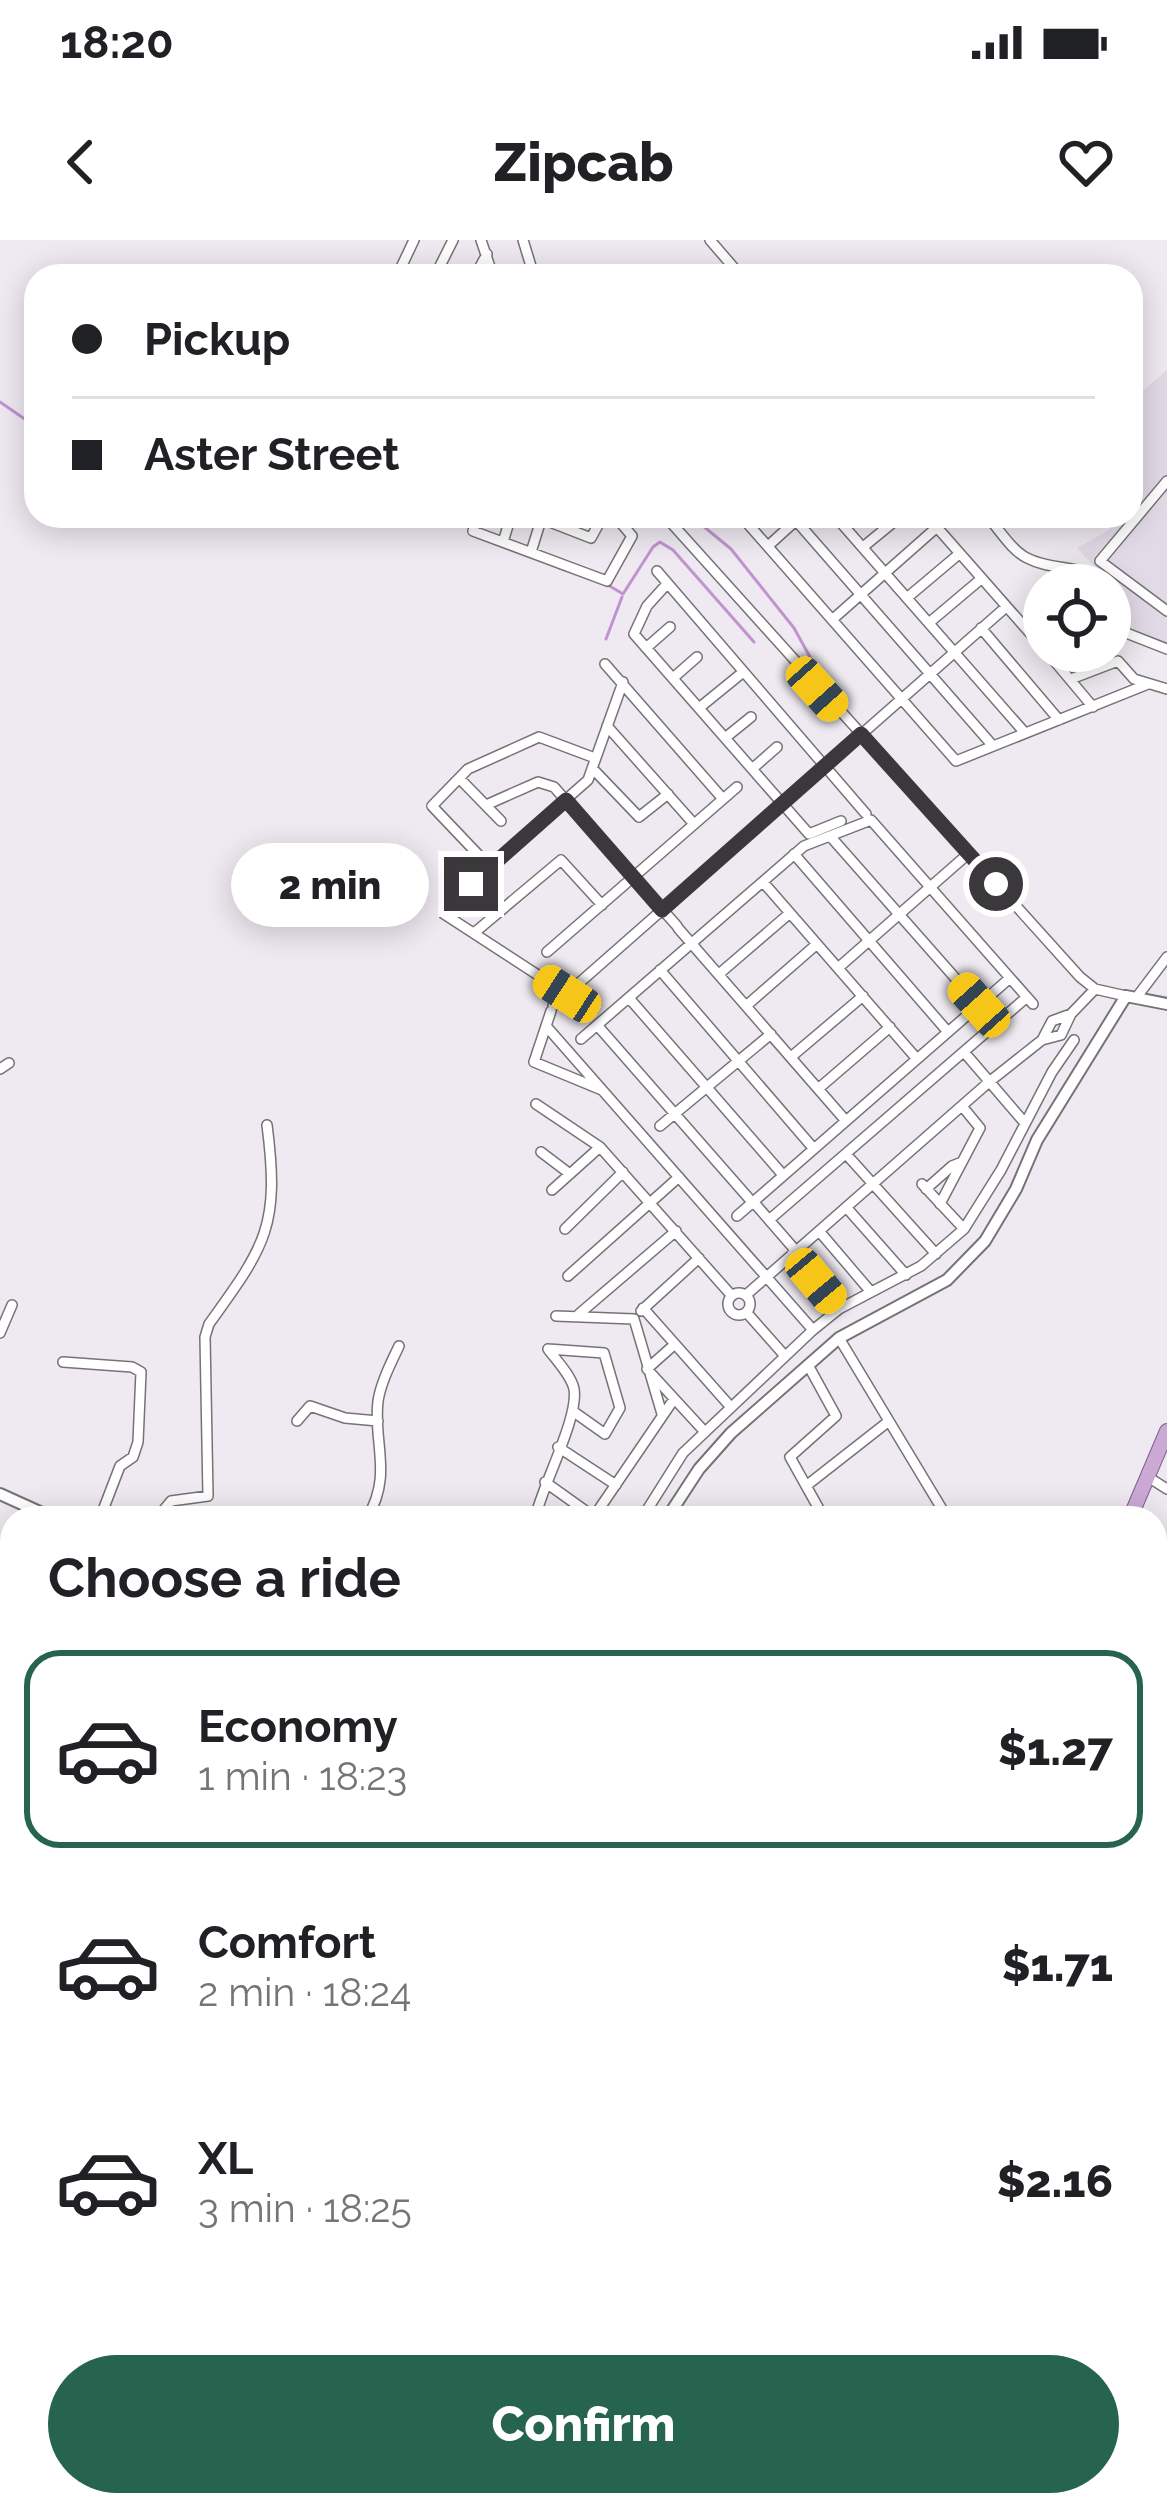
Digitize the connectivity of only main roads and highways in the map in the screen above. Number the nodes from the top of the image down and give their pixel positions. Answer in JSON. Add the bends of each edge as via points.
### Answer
{"nodes":[{"id":1,"x":1167,"y":1431,"type":"edge"},
{"id":2,"x":1135,"y":1506,"type":"edge"}],
"edges":[{"from":1,"to":2,"type":"main road"}]}
